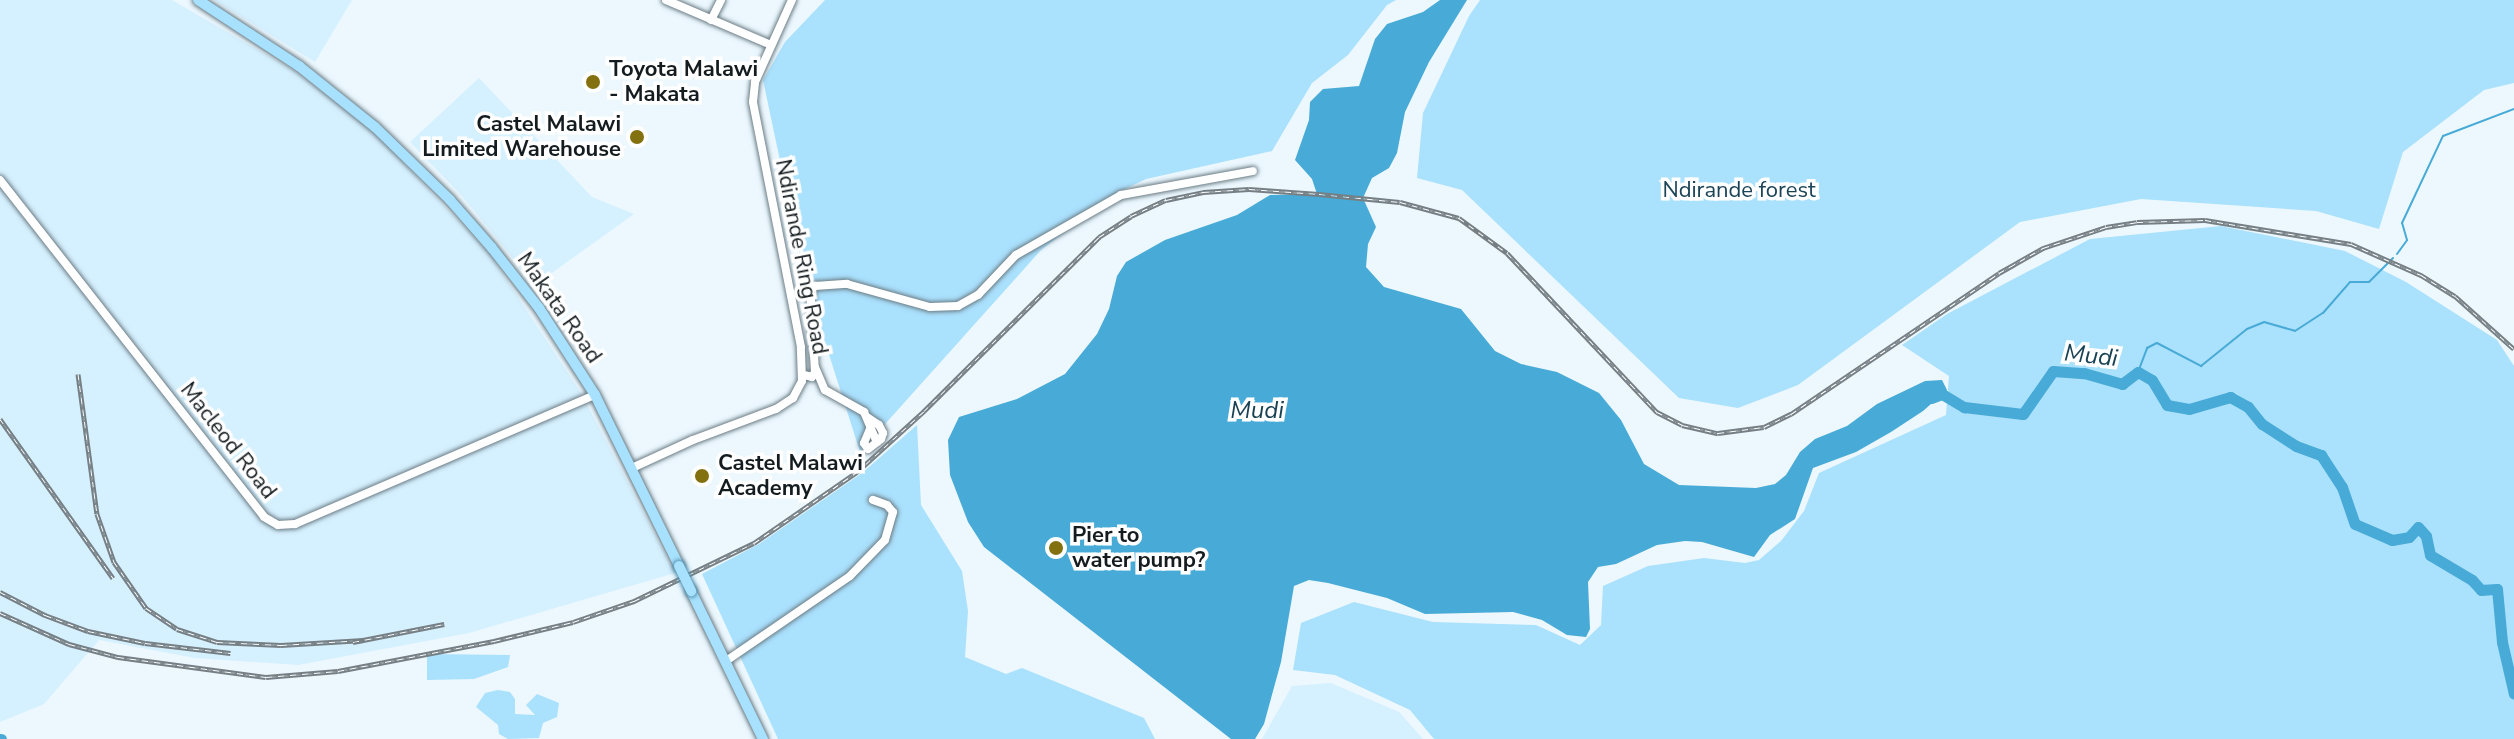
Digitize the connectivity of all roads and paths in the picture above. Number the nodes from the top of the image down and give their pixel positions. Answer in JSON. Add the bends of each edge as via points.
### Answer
{"nodes":[{"id":1,"x":198,"y":0,"type":"edge"},
{"id":2,"x":666,"y":0,"type":"edge"},
{"id":3,"x":721,"y":0,"type":"edge"},
{"id":4,"x":792,"y":0,"type":"edge"},
{"id":5,"x":711,"y":20,"type":"junction"},
{"id":6,"x":771,"y":45,"type":"junction"},
{"id":7,"x":1253,"y":171,"type":"dead end"},
{"id":8,"x":0,"y":180,"type":"edge"},
{"id":9,"x":812,"y":288,"type":"junction"},
{"id":10,"x":791,"y":300,"type":"junction"},
{"id":11,"x":815,"y":367,"type":"junction"},
{"id":12,"x":804,"y":375,"type":"junction"},
{"id":13,"x":595,"y":395,"type":"junction"},
{"id":14,"x":867,"y":417,"type":"junction"},
{"id":15,"x":632,"y":468,"type":"junction"},
{"id":16,"x":873,"y":500,"type":"dead end"},
{"id":17,"x":726,"y":661,"type":"junction"},
{"id":18,"x":763,"y":739,"type":"edge"}],
"edges":[{"from":1,"to":13,"type":"main road","name":"Makata Road","via":[[299,66],[375,127],[450,200],[539,308]]},
{"from":2,"to":5,"type":"street"},
{"from":3,"to":5,"type":"street"},
{"from":4,"to":6,"type":"street","name":"Ndirande Ring Road"},
{"from":5,"to":6,"type":"street"},
{"from":6,"to":10,"type":"street","name":"Ndirande Ring Road","via":[[755,82],[753,102]]},
{"from":7,"to":9,"type":"street","via":[[1121,195],[1016,255],[978,295],[958,306],[930,307],[847,284]]},
{"from":8,"to":13,"type":"street","name":"Macleod Road","via":[[264,517],[278,525],[295,524]]},
{"from":9,"to":10,"type":"street"},
{"from":9,"to":11,"type":"street"},
{"from":10,"to":12,"type":"street","name":"Ndirande Ring Road"},
{"from":11,"to":12,"type":"street","via":[[812,377]]},
{"from":11,"to":14,"type":"street","via":[[825,390]]},
{"from":12,"to":15,"type":"street","name":"Ndirande Ring Road","via":[[796,394],[776,409]]},
{"from":13,"to":15,"type":"main road","name":"Makata Road"},
{"from":14,"to":14,"type":"street","via":[[883,430],[870,449],[865,447]]},
{"from":15,"to":17,"type":"main road","name":"Makata Road","bridge":true},
{"from":16,"to":17,"type":"street","via":[[893,512],[885,540],[850,576]]},
{"from":17,"to":18,"type":"main road","name":"Makata Road"}]}
